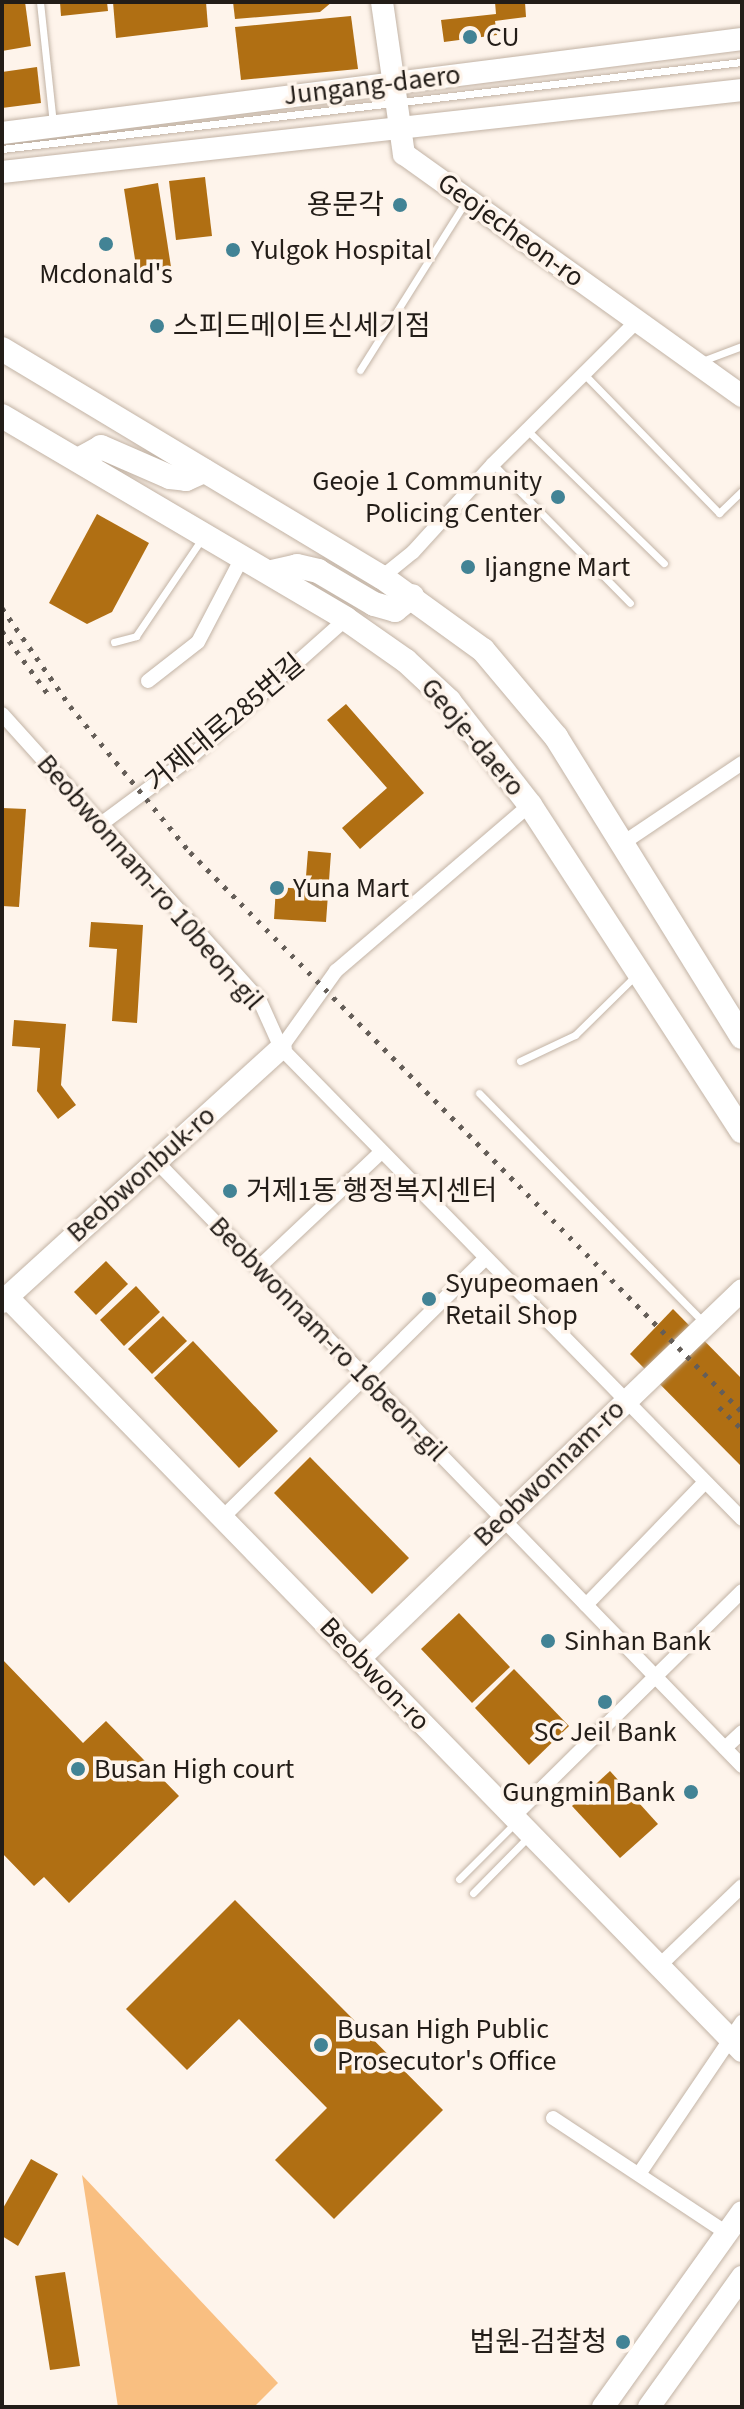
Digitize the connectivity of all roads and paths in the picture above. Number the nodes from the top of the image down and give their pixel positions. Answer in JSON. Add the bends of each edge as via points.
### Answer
{"nodes":[{"id":1,"x":40,"y":2,"type":"edge"},
{"id":2,"x":382,"y":2,"type":"edge"},
{"id":3,"x":742,"y":39,"type":"edge"},
{"id":4,"x":742,"y":62,"type":"edge"},
{"id":5,"x":742,"y":90,"type":"edge"},
{"id":6,"x":393,"y":93,"type":"junction"},
{"id":7,"x":54,"y":126,"type":"junction"},
{"id":8,"x":400,"y":131,"type":"junction"},
{"id":9,"x":2,"y":133,"type":"edge"},
{"id":10,"x":2,"y":149,"type":"edge"},
{"id":11,"x":69,"y":162,"type":"junction"},
{"id":12,"x":2,"y":172,"type":"edge"},
{"id":13,"x":2,"y":189,"type":"edge"},
{"id":14,"x":467,"y":199,"type":"junction"},
{"id":15,"x":637,"y":321,"type":"junction"},
{"id":16,"x":742,"y":346,"type":"edge"},
{"id":17,"x":2,"y":349,"type":"edge"},
{"id":18,"x":696,"y":363,"type":"junction"},
{"id":19,"x":360,"y":370,"type":"dead end"},
{"id":20,"x":584,"y":374,"type":"junction"},
{"id":21,"x":742,"y":396,"type":"edge"},
{"id":22,"x":2,"y":403,"type":"edge"},
{"id":23,"x":2,"y":416,"type":"edge"},
{"id":24,"x":25,"y":429,"type":"junction"},
{"id":25,"x":527,"y":430,"type":"junction"},
{"id":26,"x":78,"y":460,"type":"junction"},
{"id":27,"x":493,"y":464,"type":"junction"},
{"id":28,"x":204,"y":471,"type":"junction"},
{"id":29,"x":742,"y":491,"type":"edge"},
{"id":30,"x":205,"y":534,"type":"junction"},
{"id":31,"x":243,"y":556,"type":"junction"},
{"id":32,"x":664,"y":563,"type":"dead end"},
{"id":33,"x":272,"y":572,"type":"junction"},
{"id":34,"x":382,"y":577,"type":"junction"},
{"id":35,"x":412,"y":596,"type":"junction"},
{"id":36,"x":630,"y":603,"type":"dead end"},
{"id":37,"x":346,"y":619,"type":"junction"},
{"id":38,"x":114,"y":642,"type":"dead end"},
{"id":39,"x":148,"y":681,"type":"dead end"},
{"id":40,"x":2,"y":714,"type":"edge"},
{"id":41,"x":742,"y":763,"type":"edge"},
{"id":42,"x":530,"y":805,"type":"junction"},
{"id":43,"x":101,"y":824,"type":"junction"},
{"id":44,"x":623,"y":843,"type":"junction"},
{"id":45,"x":640,"y":972,"type":"junction"},
{"id":46,"x":742,"y":1037,"type":"edge"},
{"id":47,"x":281,"y":1048,"type":"junction"},
{"id":48,"x":520,"y":1061,"type":"dead end"},
{"id":49,"x":479,"y":1093,"type":"dead end"},
{"id":50,"x":742,"y":1131,"type":"edge"},
{"id":51,"x":380,"y":1153,"type":"junction"},
{"id":52,"x":155,"y":1160,"type":"junction"},
{"id":53,"x":485,"y":1259,"type":"junction"},
{"id":54,"x":258,"y":1268,"type":"junction"},
{"id":55,"x":742,"y":1290,"type":"edge"},
{"id":56,"x":5,"y":1299,"type":"edge"},
{"id":57,"x":705,"y":1324,"type":"junction"},
{"id":58,"x":363,"y":1376,"type":"junction"},
{"id":59,"x":623,"y":1399,"type":"junction"},
{"id":60,"x":705,"y":1482,"type":"junction"},
{"id":61,"x":222,"y":1518,"type":"junction"},
{"id":62,"x":502,"y":1519,"type":"junction"},
{"id":63,"x":742,"y":1519,"type":"edge"},
{"id":64,"x":742,"y":1591,"type":"edge"},
{"id":65,"x":586,"y":1605,"type":"junction"},
{"id":66,"x":360,"y":1658,"type":"junction"},
{"id":67,"x":656,"y":1677,"type":"junction"},
{"id":68,"x":742,"y":1732,"type":"edge"},
{"id":69,"x":725,"y":1748,"type":"junction"},
{"id":70,"x":742,"y":1766,"type":"edge"},
{"id":71,"x":520,"y":1824,"type":"junction"},
{"id":72,"x":459,"y":1879,"type":"dead end"},
{"id":73,"x":742,"y":1886,"type":"edge"},
{"id":74,"x":473,"y":1893,"type":"dead end"},
{"id":75,"x":659,"y":1966,"type":"junction"},
{"id":76,"x":738,"y":2037,"type":"edge"},
{"id":77,"x":553,"y":2118,"type":"dead end"},
{"id":78,"x":639,"y":2174,"type":"junction"},
{"id":79,"x":742,"y":2212,"type":"edge"},
{"id":80,"x":727,"y":2233,"type":"junction"},
{"id":81,"x":742,"y":2277,"type":"edge"},
{"id":82,"x":603,"y":2407,"type":"edge"},
{"id":83,"x":649,"y":2407,"type":"edge"}],
"edges":[{"from":1,"to":7,"type":"lane"},
{"from":2,"to":6,"type":"main road","name":"Geojecheon-ro"},
{"from":3,"to":6,"type":"main road","name":"Jungang-daero"},
{"from":4,"to":6,"type":"lane"},
{"from":5,"to":8,"type":"main road","name":"Jungang-daero"},
{"from":6,"to":7,"type":"main road","name":"Jungang-daero"},
{"from":6,"to":8,"type":"main road","name":"Geojecheon-ro"},
{"from":6,"to":10,"type":"lane"},
{"from":7,"to":9,"type":"main road","name":"Jungang-daero"},
{"from":8,"to":11,"type":"main road","name":"Jungang-daero"},
{"from":8,"to":14,"type":"main road","name":"Geojecheon-ro","via":[[404,154]]},
{"from":11,"to":12,"type":"main road","name":"Jungang-daero"},
{"from":11,"to":13,"type":"main road"},
{"from":14,"to":15,"type":"main road","name":"Geojecheon-ro"},
{"from":14,"to":19,"type":"lane"},
{"from":15,"to":18,"type":"main road","name":"Geojecheon-ro"},
{"from":15,"to":20,"type":"street"},
{"from":16,"to":18,"type":"lane"},
{"from":17,"to":28,"type":"main road"},
{"from":18,"to":21,"type":"main road","name":"Geojecheon-ro"},
{"from":20,"to":25,"type":"street"},
{"from":20,"to":29,"type":"lane","via":[[719,513]]},
{"from":22,"to":24,"type":"lane"},
{"from":23,"to":24,"type":"main road","name":"Geoje-daero"},
{"from":24,"to":26,"type":"main road","name":"Geoje-daero"},
{"from":25,"to":27,"type":"street"},
{"from":25,"to":32,"type":"lane"},
{"from":26,"to":28,"type":"main road","via":[[101,447],[170,477],[186,479]]},
{"from":26,"to":30,"type":"main road","name":"Geoje-daero"},
{"from":27,"to":34,"type":"street","via":[[413,552]]},
{"from":27,"to":36,"type":"lane"},
{"from":28,"to":34,"type":"main road"},
{"from":30,"to":31,"type":"main road","name":"Geoje-daero"},
{"from":30,"to":38,"type":"lane","via":[[136,636]]},
{"from":31,"to":33,"type":"main road","name":"Geoje-daero"},
{"from":31,"to":39,"type":"street","via":[[198,642]]},
{"from":33,"to":35,"type":"main road","via":[[297,566],[318,571],[374,604],[395,610]]},
{"from":33,"to":37,"type":"main road","name":"Geoje-daero"},
{"from":34,"to":35,"type":"main road"},
{"from":35,"to":44,"type":"main road","via":[[508,675],[556,737]]},
{"from":37,"to":42,"type":"main road","name":"Geoje-daero","via":[[406,661],[449,701]]},
{"from":37,"to":43,"type":"street","name":"거제대로285번길","via":[[186,761]]},
{"from":40,"to":43,"type":"street","name":"Beobwonnam-ro 10beon-gil"},
{"from":41,"to":44,"type":"street"},
{"from":42,"to":45,"type":"main road","name":"Geoje-daero"},
{"from":42,"to":47,"type":"street","via":[[336,971]]},
{"from":43,"to":47,"type":"street","name":"Beobwonnam-ro 10beon-gil","via":[[259,999]]},
{"from":44,"to":46,"type":"main road"},
{"from":45,"to":48,"type":"lane","via":[[575,1035]]},
{"from":45,"to":50,"type":"main road","name":"Geoje-daero"},
{"from":47,"to":51,"type":"street","name":"Beobwonnam-ro 10beon-gil"},
{"from":47,"to":52,"type":"main road","name":"Beobwonbuk-ro"},
{"from":49,"to":57,"type":"lane"},
{"from":51,"to":53,"type":"street","name":"Beobwonnam-ro 10beon-gil"},
{"from":51,"to":54,"type":"street"},
{"from":52,"to":54,"type":"street","name":"Beobwonnam-ro 16beon-gil"},
{"from":52,"to":56,"type":"main road","name":"Beobwonbuk-ro"},
{"from":53,"to":58,"type":"street"},
{"from":53,"to":59,"type":"street","name":"Beobwonnam-ro 10beon-gil"},
{"from":54,"to":58,"type":"street","name":"Beobwonnam-ro 16beon-gil"},
{"from":55,"to":57,"type":"main road","name":"Beobwonnam-ro"},
{"from":56,"to":61,"type":"main road","name":"Beobwon-ro"},
{"from":57,"to":59,"type":"main road","name":"Beobwonnam-ro"},
{"from":58,"to":61,"type":"street"},
{"from":58,"to":62,"type":"street","name":"Beobwonnam-ro 16beon-gil"},
{"from":59,"to":60,"type":"street","name":"Beobwonnam-ro 10beon-gil"},
{"from":59,"to":62,"type":"main road","name":"Beobwonnam-ro"},
{"from":60,"to":63,"type":"street","name":"Beobwonnam-ro 10beon-gil"},
{"from":60,"to":65,"type":"street"},
{"from":61,"to":66,"type":"main road","name":"Beobwon-ro"},
{"from":62,"to":65,"type":"street","name":"Beobwonnam-ro 16beon-gil"},
{"from":62,"to":66,"type":"main road","name":"Beobwonnam-ro"},
{"from":64,"to":67,"type":"street"},
{"from":65,"to":67,"type":"street","name":"Beobwonnam-ro 16beon-gil"},
{"from":66,"to":71,"type":"main road","name":"Beobwon-ro"},
{"from":67,"to":69,"type":"street","name":"Beobwonnam-ro 16beon-gil"},
{"from":67,"to":71,"type":"street"},
{"from":68,"to":69,"type":"street"},
{"from":69,"to":70,"type":"street","name":"Beobwonnam-ro 16beon-gil"},
{"from":71,"to":72,"type":"lane"},
{"from":71,"to":74,"type":"lane"},
{"from":71,"to":75,"type":"main road","name":"Beobwon-ro"},
{"from":73,"to":75,"type":"street"},
{"from":75,"to":76,"type":"main road","name":"Beobwon-ro"},
{"from":76,"to":78,"type":"street"},
{"from":77,"to":78,"type":"street"},
{"from":78,"to":80,"type":"street"},
{"from":79,"to":80,"type":"main road"},
{"from":80,"to":82,"type":"main road"},
{"from":81,"to":83,"type":"main road"}]}
